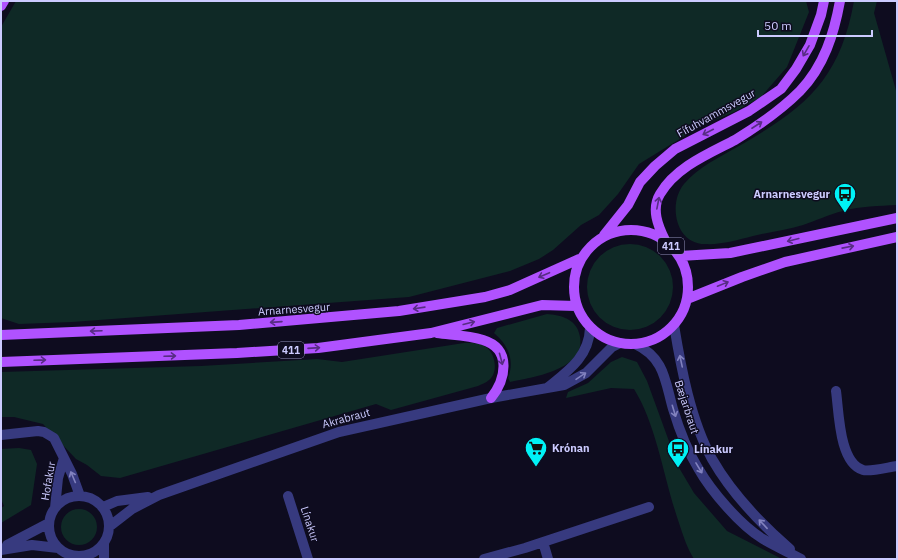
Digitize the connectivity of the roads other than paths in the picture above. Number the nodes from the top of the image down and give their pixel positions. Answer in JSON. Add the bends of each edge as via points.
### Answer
{"nodes":[{"id":1,"x":4,"y":1,"type":"edge"},
{"id":2,"x":824,"y":1,"type":"edge"},
{"id":3,"x":840,"y":1,"type":"edge"},
{"id":4,"x":1,"y":6,"type":"edge"},
{"id":5,"x":897,"y":218,"type":"edge"},
{"id":6,"x":603,"y":236,"type":"junction"},
{"id":7,"x":897,"y":237,"type":"edge"},
{"id":8,"x":665,"y":240,"type":"junction"},
{"id":9,"x":680,"y":256,"type":"junction"},
{"id":10,"x":580,"y":259,"type":"junction"},
{"id":11,"x":687,"y":299,"type":"junction"},
{"id":12,"x":576,"y":306,"type":"junction"},
{"id":13,"x":674,"y":324,"type":"junction"},
{"id":14,"x":590,"y":328,"type":"junction"},
{"id":15,"x":431,"y":332,"type":"junction"},
{"id":16,"x":1,"y":335,"type":"edge"},
{"id":17,"x":620,"y":343,"type":"junction"},
{"id":18,"x":635,"y":344,"type":"junction"},
{"id":19,"x":1,"y":362,"type":"edge"},
{"id":20,"x":545,"y":389,"type":"junction"},
{"id":21,"x":836,"y":391,"type":"dead end"},
{"id":22,"x":490,"y":398,"type":"junction"},
{"id":23,"x":1,"y":434,"type":"edge"},
{"id":24,"x":64,"y":458,"type":"junction"},
{"id":25,"x":897,"y":466,"type":"edge"},
{"id":26,"x":160,"y":495,"type":"junction"},
{"id":27,"x":80,"y":496,"type":"junction"},
{"id":28,"x":288,"y":496,"type":"dead end"},
{"id":29,"x":103,"y":507,"type":"junction"},
{"id":30,"x":648,"y":507,"type":"dead end"},
{"id":31,"x":55,"y":508,"type":"junction"},
{"id":32,"x":49,"y":523,"type":"junction"},
{"id":33,"x":110,"y":526,"type":"junction"},
{"id":34,"x":543,"y":542,"type":"junction"},
{"id":35,"x":104,"y":544,"type":"junction"},
{"id":36,"x":58,"y":548,"type":"junction"},
{"id":37,"x":1,"y":549,"type":"edge"},
{"id":38,"x":73,"y":557,"type":"edge"},
{"id":39,"x":104,"y":559,"type":"edge"},
{"id":40,"x":308,"y":559,"type":"edge"},
{"id":41,"x":484,"y":559,"type":"edge"},
{"id":42,"x":548,"y":559,"type":"edge"},
{"id":43,"x":802,"y":559,"type":"edge"}],
"edges":[{"from":1,"to":4,"type":"main road"},
{"from":2,"to":6,"type":"main road","name":"Fífuhvammsvegur","one_way":true,"via":[[822,15],[810,45],[781,89],[749,111],[675,150],[665,158],[640,182],[628,205]]},
{"from":8,"to":3,"type":"main road","one_way":true,"via":[[657,224],[659,195],[694,161],[736,139],[773,115],[801,90],[827,52]]},
{"from":5,"to":9,"type":"main road","number":"411","one_way":true,"via":[[730,254]]},
{"from":6,"to":8,"type":"main road","name":"Arnarnesvegur","number":"411","via":[[618,230],[634,229],[650,232]]},
{"from":6,"to":10,"type":"main road","name":"Arnarnesvegur","number":"411","via":[[589,246]]},
{"from":11,"to":7,"type":"main road","one_way":true,"via":[[742,276],[785,262]]},
{"from":8,"to":9,"type":"main road","name":"Arnarnesvegur","number":"411"},
{"from":9,"to":11,"type":"main road","name":"Arnarnesvegur","number":"411","via":[[688,277]]},
{"from":10,"to":12,"type":"main road","name":"Arnarnesvegur","number":"411","via":[[574,275],[573,291]]},
{"from":10,"to":16,"type":"main road","name":"Arnarnesvegur","number":"411","one_way":true,"via":[[510,290],[460,302],[399,311],[239,325]]},
{"from":11,"to":13,"type":"main road","name":"Arnarnesvegur","number":"411"},
{"from":12,"to":14,"type":"main road","name":"Arnarnesvegur","number":"411"},
{"from":15,"to":12,"type":"main road","number":"411","one_way":true,"via":[[542,305]]},
{"from":13,"to":18,"type":"main road","name":"Arnarnesvegur","number":"411","via":[[650,341]]},
{"from":43,"to":13,"type":"street","name":"Bæjarbraut","one_way":true,"via":[[750,510],[720,473],[697,422]]},
{"from":14,"to":17,"type":"main road","name":"Arnarnesvegur","number":"411","via":[[604,338]]},
{"from":14,"to":20,"type":"street","via":[[587,348],[580,360]]},
{"from":19,"to":15,"type":"main road","number":"411","one_way":true,"via":[[318,348]]},
{"from":15,"to":22,"type":"main road","one_way":true,"via":[[484,340],[497,349],[503,363],[503,375]]},
{"from":17,"to":18,"type":"main road","name":"Arnarnesvegur","number":"411"},
{"from":20,"to":17,"type":"street","name":"Akrabraut","one_way":true,"via":[[575,381],[612,347]]},
{"from":18,"to":43,"type":"street","name":"Bæjarbraut","one_way":true,"via":[[646,349],[662,369],[682,433],[696,464],[728,508],[762,538]]},
{"from":20,"to":22,"type":"street","name":"Akrabraut"},
{"from":21,"to":25,"type":"street","via":[[844,449],[856,467],[864,471]]},
{"from":22,"to":26,"type":"street","name":"Akrabraut","via":[[339,432]]},
{"from":23,"to":24,"type":"street","name":"Hofakur","via":[[44,432],[54,438]]},
{"from":27,"to":24,"type":"street","name":"Hofakur","one_way":true},
{"from":24,"to":31,"type":"street","name":"Hofakur","via":[[58,478]]},
{"from":26,"to":29,"type":"street","name":"Akrabraut","via":[[117,502]]},
{"from":26,"to":33,"type":"street","name":"Akrabraut","via":[[132,509]]},
{"from":27,"to":29,"type":"street","via":[[89,497]]},
{"from":27,"to":31,"type":"street","via":[[62,501]]},
{"from":28,"to":40,"type":"street","name":"Línakur"},
{"from":29,"to":33,"type":"street"},
{"from":30,"to":34,"type":"street"},
{"from":31,"to":32,"type":"street"},
{"from":32,"to":36,"type":"street","via":[[49,532]]},
{"from":32,"to":37,"type":"street"},
{"from":33,"to":35,"type":"street"},
{"from":34,"to":41,"type":"street"},
{"from":34,"to":42,"type":"street"},
{"from":35,"to":38,"type":"street","via":[[90,555]]},
{"from":35,"to":39,"type":"street"},
{"from":36,"to":37,"type":"street","via":[[32,545]]},
{"from":36,"to":38,"type":"street"}]}
